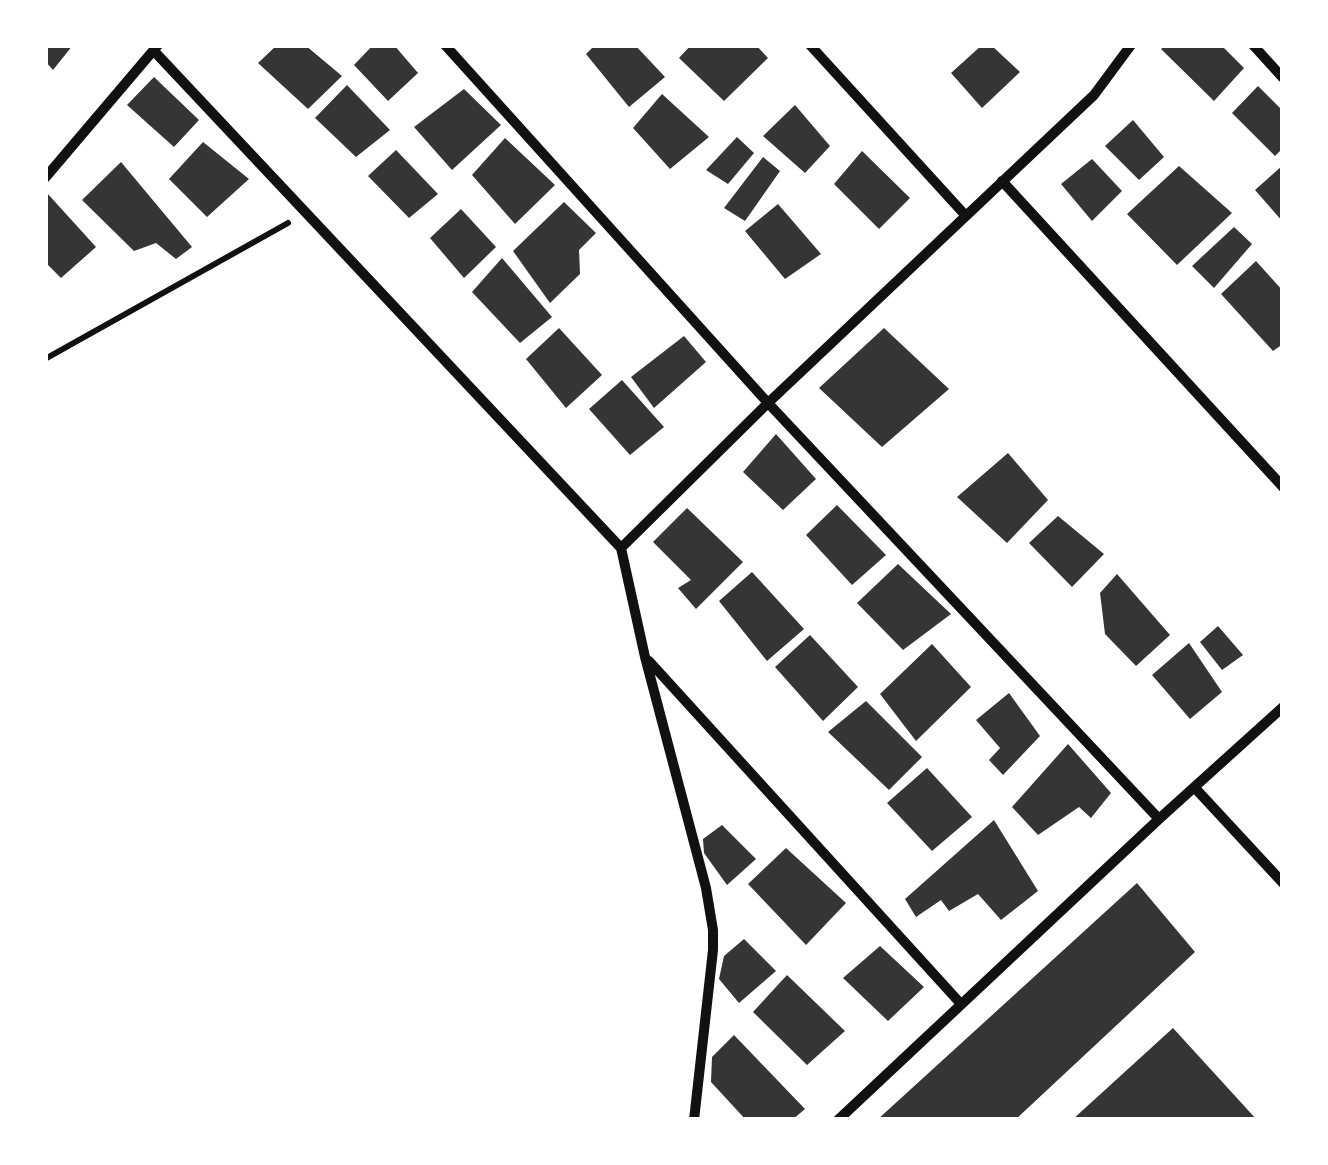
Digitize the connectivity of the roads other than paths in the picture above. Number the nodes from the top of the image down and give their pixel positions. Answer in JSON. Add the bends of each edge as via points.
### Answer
{"nodes":[{"id":1,"x":445,"y":45,"type":"edge"},
{"id":2,"x":810,"y":45,"type":"edge"},
{"id":3,"x":1131,"y":45,"type":"edge"},
{"id":4,"x":1253,"y":45,"type":"edge"},
{"id":5,"x":156,"y":48,"type":"edge"},
{"id":6,"x":1283,"y":78,"type":"edge"},
{"id":7,"x":45,"y":178,"type":"edge"},
{"id":8,"x":1002,"y":182,"type":"junction"},
{"id":9,"x":966,"y":216,"type":"junction"},
{"id":10,"x":768,"y":403,"type":"junction"},
{"id":11,"x":1283,"y":487,"type":"edge"},
{"id":12,"x":620,"y":548,"type":"junction"},
{"id":13,"x":645,"y":657,"type":"junction"},
{"id":14,"x":1283,"y":707,"type":"edge"},
{"id":15,"x":1195,"y":788,"type":"junction"},
{"id":16,"x":1159,"y":819,"type":"junction"},
{"id":17,"x":1283,"y":883,"type":"edge"},
{"id":18,"x":961,"y":1004,"type":"junction"},
{"id":19,"x":694,"y":1120,"type":"edge"},
{"id":20,"x":838,"y":1120,"type":"edge"}],
"edges":[{"from":1,"to":10,"type":"street"},
{"from":2,"to":9,"type":"street"},
{"from":3,"to":8,"type":"street","via":[[1094,95]]},
{"from":4,"to":6,"type":"street"},
{"from":5,"to":7,"type":"street"},
{"from":5,"to":12,"type":"street"},
{"from":8,"to":9,"type":"street"},
{"from":8,"to":11,"type":"street"},
{"from":9,"to":10,"type":"street"},
{"from":10,"to":12,"type":"street"},
{"from":10,"to":16,"type":"street"},
{"from":12,"to":13,"type":"street"},
{"from":13,"to":18,"type":"street"},
{"from":13,"to":19,"type":"street","via":[[713,930]]},
{"from":14,"to":15,"type":"street"},
{"from":15,"to":16,"type":"street"},
{"from":15,"to":17,"type":"street"},
{"from":16,"to":18,"type":"street"},
{"from":18,"to":20,"type":"street"}]}
